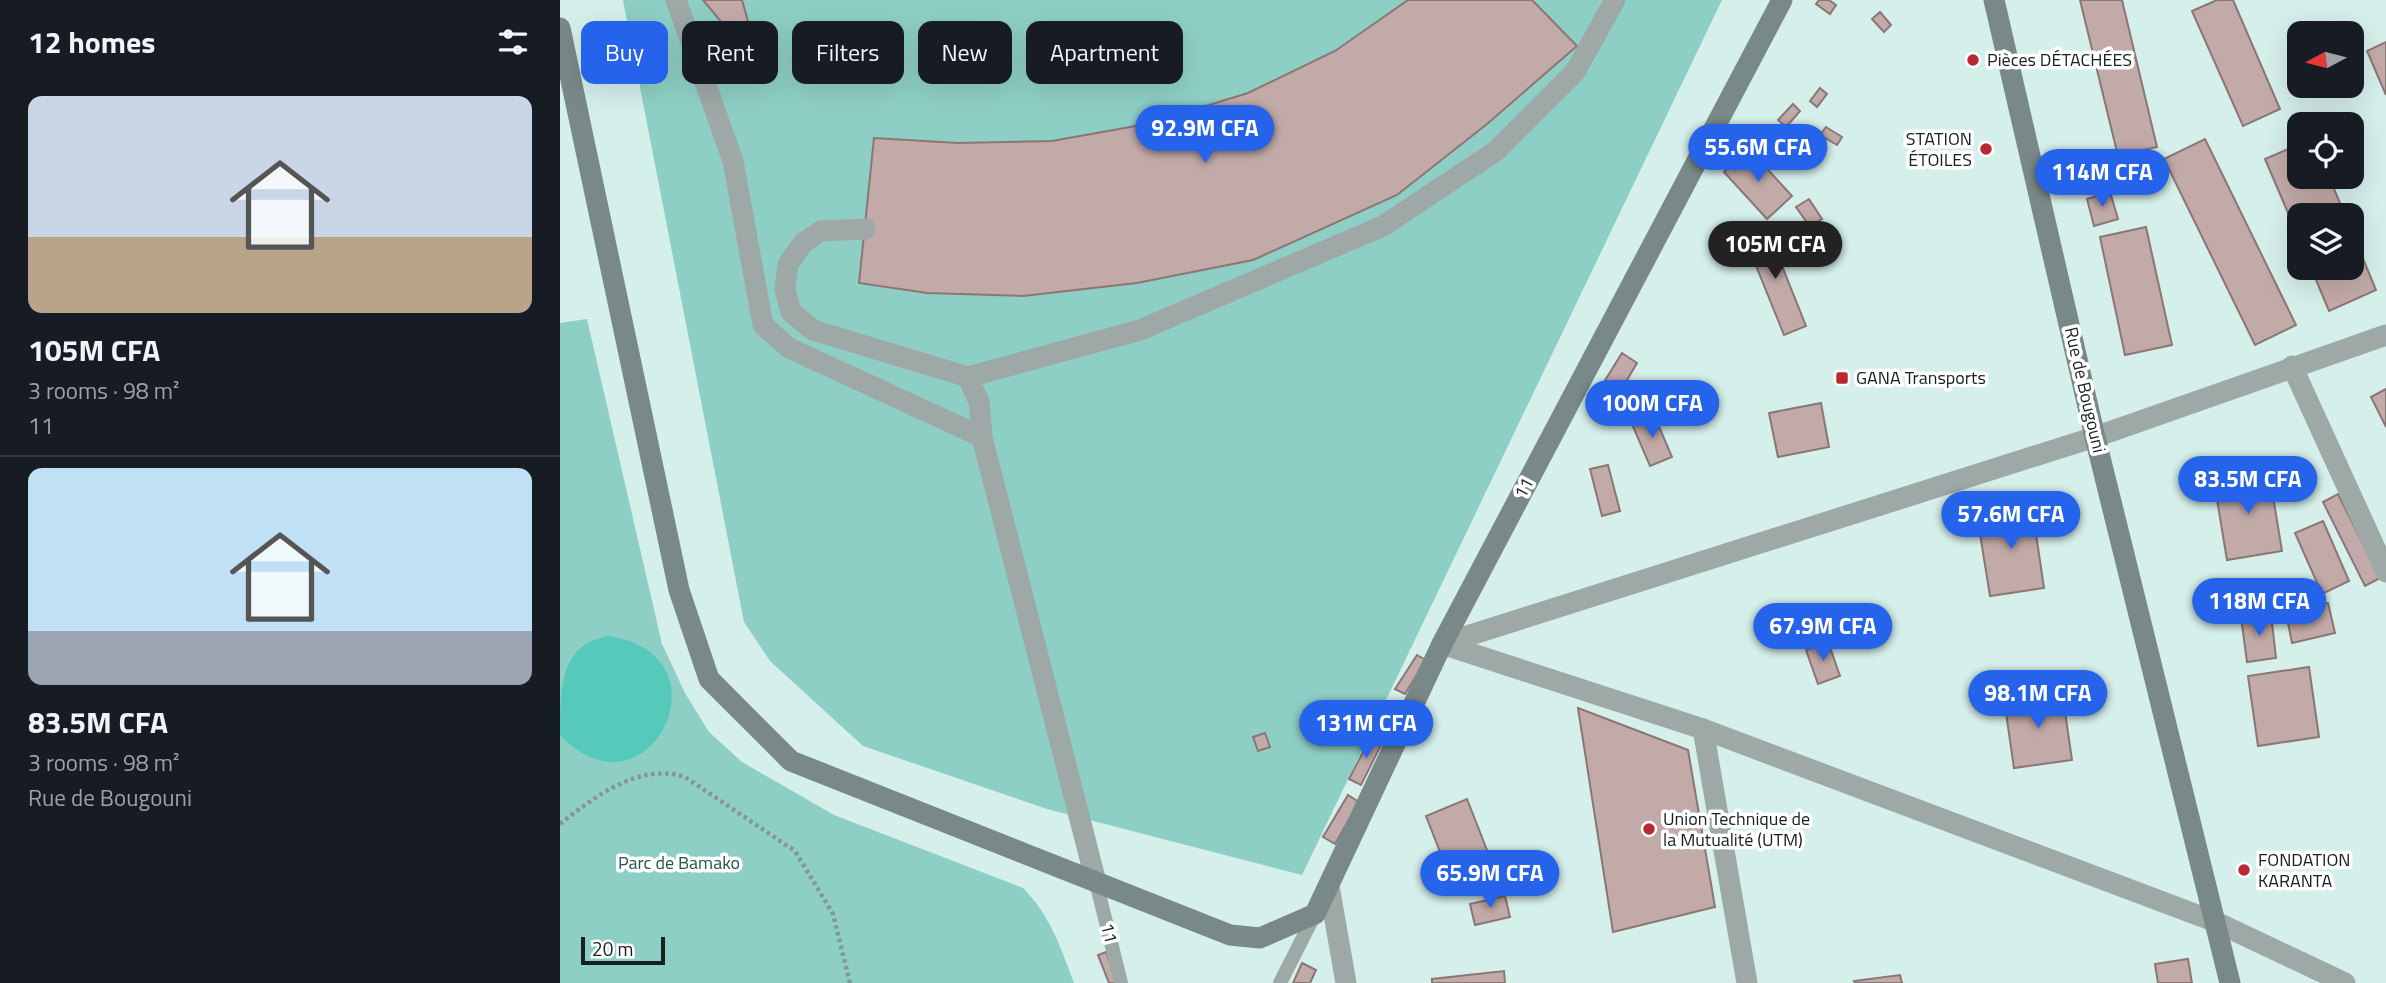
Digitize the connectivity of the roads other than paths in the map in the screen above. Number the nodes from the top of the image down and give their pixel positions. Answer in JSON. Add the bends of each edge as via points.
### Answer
{"nodes":[{"id":1,"x":676,"y":0,"type":"edge"},
{"id":2,"x":1615,"y":0,"type":"edge"},
{"id":3,"x":1782,"y":0,"type":"edge"},
{"id":4,"x":1994,"y":0,"type":"edge"},
{"id":5,"x":560,"y":28,"type":"edge"},
{"id":6,"x":865,"y":229,"type":"dead end"},
{"id":7,"x":2386,"y":335,"type":"edge"},
{"id":8,"x":2292,"y":366,"type":"junction"},
{"id":9,"x":968,"y":377,"type":"junction"},
{"id":10,"x":982,"y":437,"type":"junction"},
{"id":11,"x":2095,"y":437,"type":"junction"},
{"id":12,"x":2386,"y":572,"type":"edge"},
{"id":13,"x":1442,"y":644,"type":"junction"},
{"id":14,"x":1703,"y":729,"type":"junction"},
{"id":15,"x":1096,"y":883,"type":"junction"},
{"id":16,"x":1329,"y":886,"type":"junction"},
{"id":17,"x":1315,"y":914,"type":"junction"},
{"id":18,"x":2216,"y":922,"type":"junction"},
{"id":19,"x":1121,"y":983,"type":"edge"},
{"id":20,"x":1280,"y":983,"type":"edge"},
{"id":21,"x":1346,"y":983,"type":"edge"},
{"id":22,"x":1747,"y":983,"type":"edge"},
{"id":23,"x":2230,"y":983,"type":"edge"},
{"id":24,"x":2345,"y":983,"type":"edge"}],
"edges":[{"from":1,"to":10,"type":"street","via":[[733,162],[764,325],[789,348]]},
{"from":2,"to":9,"type":"street","via":[[1575,72],[1496,150],[1383,226],[1140,330]]},
{"from":3,"to":13,"type":"street","name":"11"},
{"from":4,"to":11,"type":"street","name":"Rue de Bougouni"},
{"from":5,"to":15,"type":"street","via":[[678,590],[709,679],[791,761]]},
{"from":6,"to":9,"type":"street","via":[[821,231],[803,243],[788,264],[785,289],[791,312],[813,330]]},
{"from":7,"to":8,"type":"street"},
{"from":8,"to":11,"type":"street"},
{"from":8,"to":12,"type":"street"},
{"from":9,"to":10,"type":"street","via":[[979,402]]},
{"from":10,"to":15,"type":"street"},
{"from":11,"to":13,"type":"street"},
{"from":11,"to":18,"type":"street","name":"Rue de Bougouni"},
{"from":13,"to":14,"type":"street"},
{"from":13,"to":16,"type":"street","name":"11"},
{"from":14,"to":18,"type":"street"},
{"from":14,"to":22,"type":"street"},
{"from":15,"to":17,"type":"street","via":[[1230,935],[1261,938]]},
{"from":15,"to":19,"type":"lane","name":"11"},
{"from":16,"to":17,"type":"street","name":"11"},
{"from":16,"to":21,"type":"street"},
{"from":17,"to":20,"type":"lane","name":"11"},
{"from":18,"to":23,"type":"street","name":"Rue de Bougouni"},
{"from":18,"to":24,"type":"street"}]}
